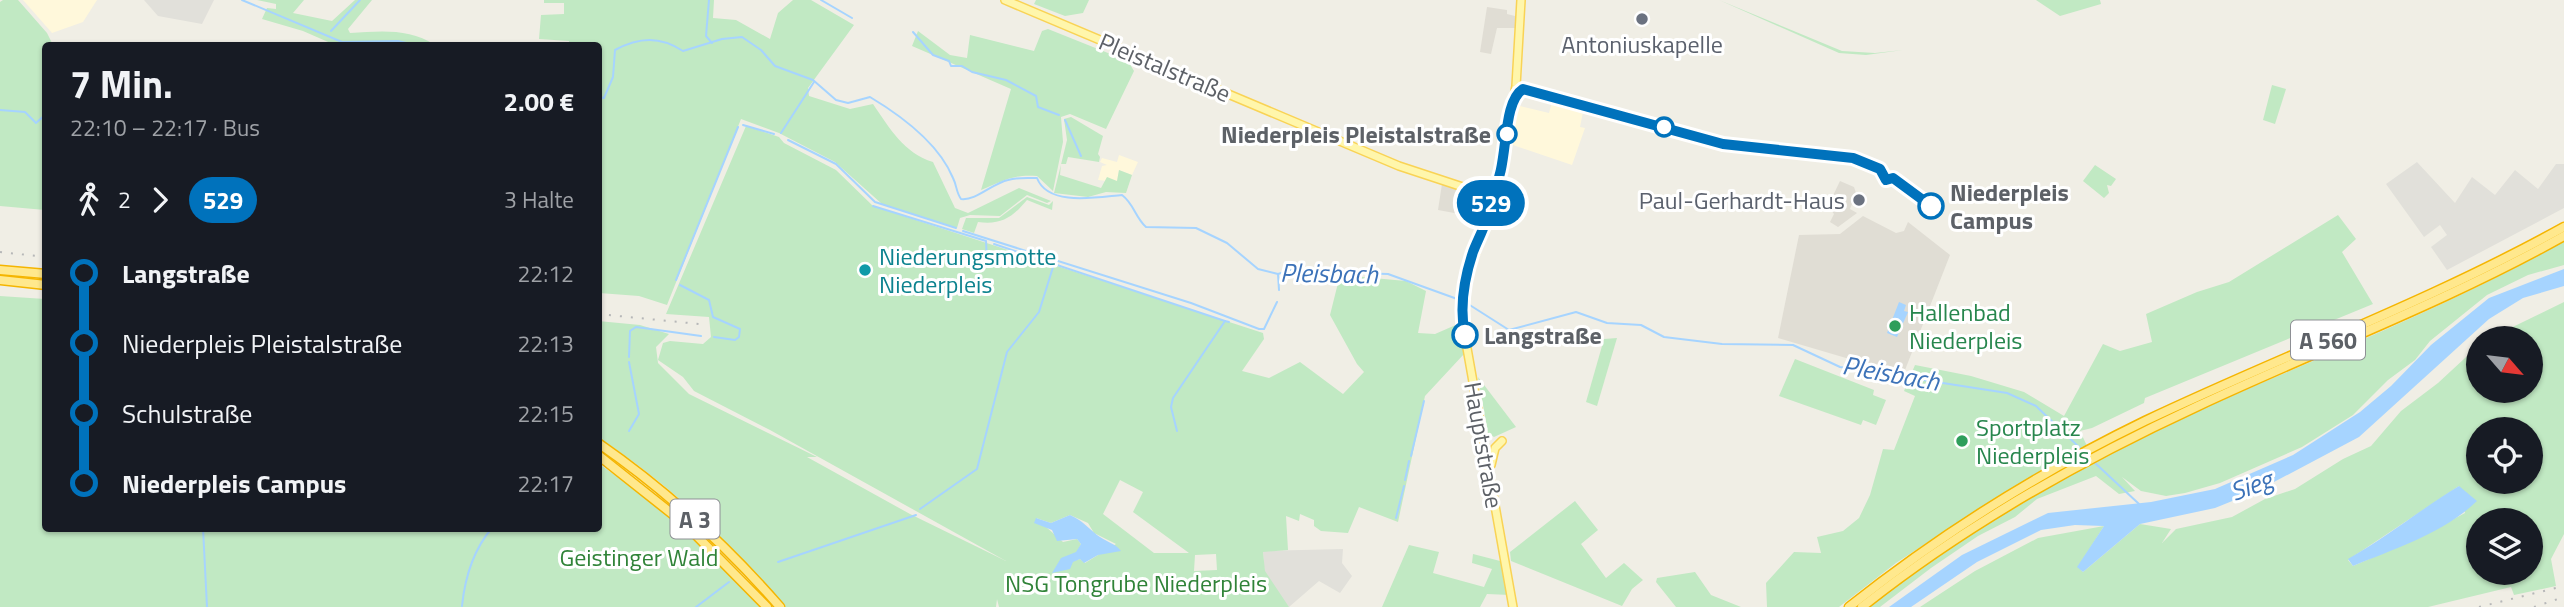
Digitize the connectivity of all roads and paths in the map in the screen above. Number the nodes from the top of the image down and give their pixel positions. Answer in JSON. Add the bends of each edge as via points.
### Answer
{"nodes":[{"id":1,"x":1005,"y":0,"type":"edge"},
{"id":2,"x":1521,"y":0,"type":"edge"},
{"id":3,"x":1529,"y":89,"type":"dead end"},
{"id":4,"x":1513,"y":107,"type":"junction"},
{"id":5,"x":1492,"y":192,"type":"junction"},
{"id":6,"x":1481,"y":193,"type":"junction"},
{"id":7,"x":1488,"y":204,"type":"junction"},
{"id":8,"x":2564,"y":227,"type":"edge"},
{"id":9,"x":2564,"y":236,"type":"edge"},
{"id":10,"x":2564,"y":243,"type":"edge"},
{"id":11,"x":2524,"y":258,"type":"junction"},
{"id":12,"x":0,"y":270,"type":"edge"},
{"id":13,"x":42,"y":274,"type":"edge"},
{"id":14,"x":0,"y":280,"type":"edge"},
{"id":15,"x":42,"y":285,"type":"edge"},
{"id":16,"x":1502,"y":441,"type":"dead end"},
{"id":17,"x":602,"y":446,"type":"edge"},
{"id":18,"x":2094,"y":452,"type":"junction"},
{"id":19,"x":602,"y":458,"type":"edge"},
{"id":20,"x":2080,"y":460,"type":"junction"},
{"id":21,"x":1489,"y":477,"type":"junction"},
{"id":22,"x":767,"y":607,"type":"edge"},
{"id":23,"x":780,"y":607,"type":"edge"},
{"id":24,"x":1513,"y":607,"type":"edge"},
{"id":25,"x":1849,"y":607,"type":"edge"},
{"id":26,"x":1862,"y":607,"type":"edge"}],
"edges":[{"from":1,"to":6,"type":"main road","name":"Pleistalstraße","via":[[1399,166]]},
{"from":2,"to":4,"type":"main road"},
{"from":3,"to":4,"type":"main road","via":[[1520,90]]},
{"from":4,"to":5,"type":"main road","via":[[1499,180]]},
{"from":5,"to":6,"type":"main road"},
{"from":5,"to":7,"type":"main road"},
{"from":6,"to":7,"type":"main road","via":[[1481,200]]},
{"from":7,"to":21,"type":"main road","name":"Hauptstraße","via":[[1488,217],[1462,293],[1462,311]]},
{"from":8,"to":18,"type":"highway","number":"A 560","via":[[2476,274],[2145,422]]},
{"from":9,"to":11,"type":"highway","number":"A 560"},
{"from":10,"to":11,"type":"highway"},
{"from":11,"to":18,"type":"highway","number":"A 560","via":[[2431,304]]},
{"from":12,"to":13,"type":"highway"},
{"from":14,"to":15,"type":"highway"},
{"from":16,"to":21,"type":"main road","via":[[1491,457]]},
{"from":17,"to":23,"type":"highway","number":"A 3","via":[[700,524]]},
{"from":18,"to":20,"type":"highway","number":"A 560"},
{"from":19,"to":22,"type":"highway","number":"A 3","via":[[685,524]]},
{"from":20,"to":25,"type":"highway","number":"A 560","via":[[1989,507]]},
{"from":20,"to":26,"type":"highway","number":"A 560","via":[[1993,514]]},
{"from":21,"to":24,"type":"main road","name":"Hauptstraße"}]}
